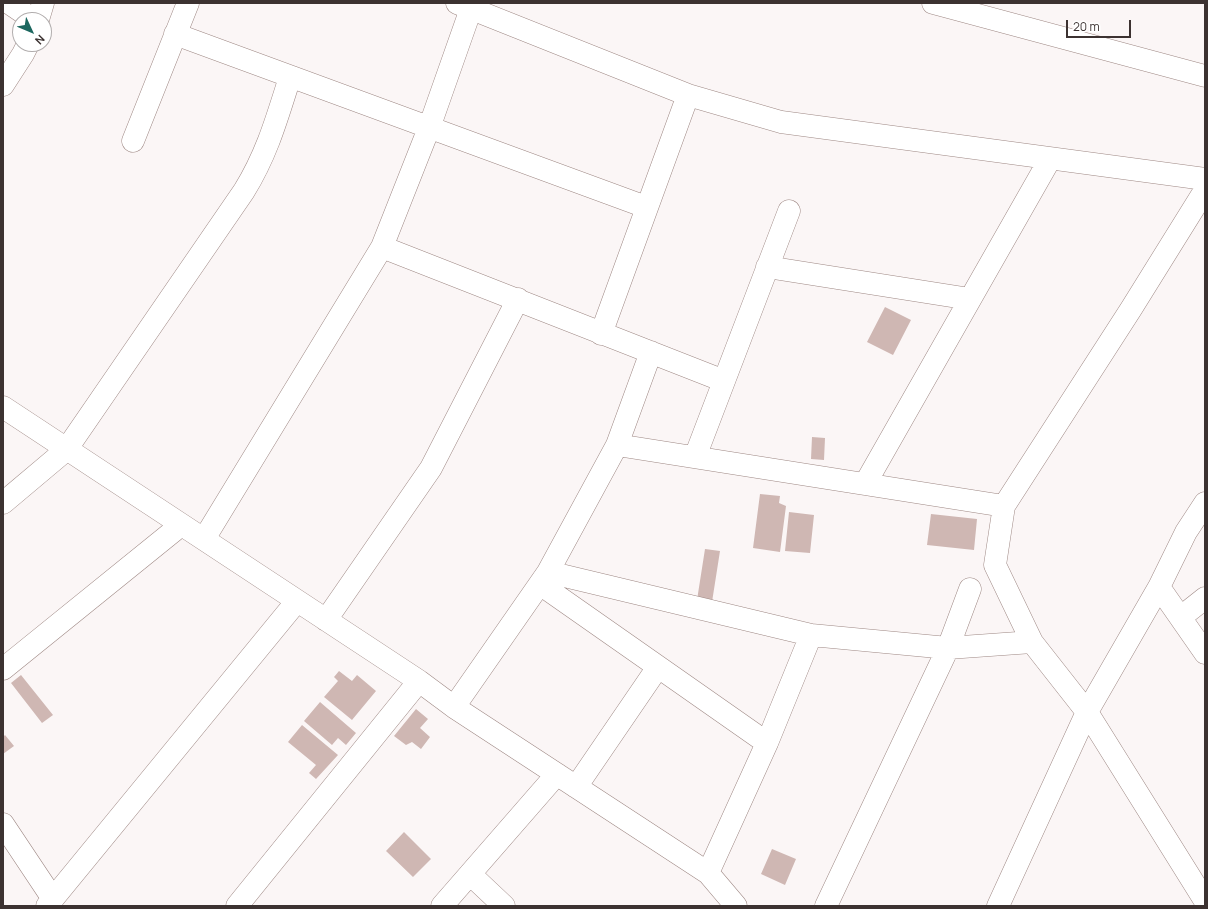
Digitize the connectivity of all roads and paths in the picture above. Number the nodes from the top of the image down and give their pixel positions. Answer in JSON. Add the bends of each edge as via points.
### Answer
{"nodes":[{"id":1,"x":9,"y":3,"type":"edge"},
{"id":2,"x":188,"y":3,"type":"edge"},
{"id":3,"x":933,"y":3,"type":"edge"},
{"id":4,"x":467,"y":5,"type":"edge"},
{"id":5,"x":22,"y":12,"type":"edge"},
{"id":6,"x":175,"y":34,"type":"junction"},
{"id":7,"x":24,"y":52,"type":"edge"},
{"id":8,"x":1205,"y":76,"type":"edge"},
{"id":9,"x":290,"y":77,"type":"junction"},
{"id":10,"x":3,"y":85,"type":"edge"},
{"id":11,"x":688,"y":95,"type":"junction"},
{"id":12,"x":429,"y":128,"type":"junction"},
{"id":13,"x":133,"y":141,"type":"dead end"},
{"id":14,"x":1050,"y":159,"type":"junction"},
{"id":15,"x":1205,"y":179,"type":"edge"},
{"id":16,"x":1205,"y":190,"type":"edge"},
{"id":17,"x":646,"y":207,"type":"junction"},
{"id":18,"x":789,"y":211,"type":"dead end"},
{"id":19,"x":382,"y":247,"type":"junction"},
{"id":20,"x":767,"y":267,"type":"junction"},
{"id":21,"x":518,"y":299,"type":"junction"},
{"id":22,"x":970,"y":299,"type":"junction"},
{"id":23,"x":601,"y":334,"type":"junction"},
{"id":24,"x":651,"y":352,"type":"junction"},
{"id":25,"x":724,"y":381,"type":"junction"},
{"id":26,"x":3,"y":407,"type":"edge"},
{"id":27,"x":617,"y":445,"type":"junction"},
{"id":28,"x":66,"y":450,"type":"junction"},
{"id":29,"x":695,"y":457,"type":"junction"},
{"id":30,"x":865,"y":484,"type":"junction"},
{"id":31,"x":3,"y":503,"type":"edge"},
{"id":32,"x":1205,"y":503,"type":"edge"},
{"id":33,"x":1004,"y":506,"type":"junction"},
{"id":34,"x":181,"y":525,"type":"junction"},
{"id":35,"x":204,"y":539,"type":"junction"},
{"id":36,"x":544,"y":578,"type":"junction"},
{"id":37,"x":1159,"y":587,"type":"junction"},
{"id":38,"x":970,"y":589,"type":"dead end"},
{"id":39,"x":1205,"y":598,"type":"edge"},
{"id":40,"x":297,"y":601,"type":"junction"},
{"id":41,"x":1181,"y":618,"type":"junction"},
{"id":42,"x":326,"y":620,"type":"junction"},
{"id":43,"x":811,"y":635,"type":"junction"},
{"id":44,"x":1032,"y":642,"type":"junction"},
{"id":45,"x":948,"y":648,"type":"junction"},
{"id":46,"x":1205,"y":652,"type":"edge"},
{"id":47,"x":658,"y":667,"type":"junction"},
{"id":48,"x":3,"y":669,"type":"edge"},
{"id":49,"x":419,"y":681,"type":"junction"},
{"id":50,"x":454,"y":707,"type":"junction"},
{"id":51,"x":1087,"y":712,"type":"junction"},
{"id":52,"x":767,"y":743,"type":"junction"},
{"id":53,"x":557,"y":774,"type":"junction"},
{"id":54,"x":576,"y":787,"type":"junction"},
{"id":55,"x":3,"y":824,"type":"edge"},
{"id":56,"x":708,"y":873,"type":"junction"},
{"id":57,"x":470,"y":874,"type":"junction"},
{"id":58,"x":1205,"y":901,"type":"edge"},
{"id":59,"x":50,"y":902,"type":"edge"},
{"id":60,"x":237,"y":906,"type":"edge"},
{"id":61,"x":442,"y":906,"type":"edge"},
{"id":62,"x":504,"y":906,"type":"edge"},
{"id":63,"x":736,"y":906,"type":"edge"},
{"id":64,"x":826,"y":906,"type":"edge"},
{"id":65,"x":998,"y":906,"type":"edge"}],
"edges":[{"from":1,"to":5,"type":"street"},
{"from":2,"to":6,"type":"street"},
{"from":3,"to":8,"type":"street"},
{"from":4,"to":11,"type":"street"},
{"from":4,"to":12,"type":"street"},
{"from":6,"to":9,"type":"street"},
{"from":6,"to":13,"type":"street"},
{"from":7,"to":10,"type":"street"},
{"from":9,"to":12,"type":"street"},
{"from":9,"to":28,"type":"street","via":[[267,149],[252,178]]},
{"from":11,"to":14,"type":"street","via":[[781,122]]},
{"from":11,"to":17,"type":"street"},
{"from":12,"to":17,"type":"street"},
{"from":12,"to":19,"type":"street"},
{"from":14,"to":15,"type":"street"},
{"from":14,"to":22,"type":"street"},
{"from":16,"to":33,"type":"street"},
{"from":17,"to":23,"type":"street"},
{"from":18,"to":20,"type":"street"},
{"from":19,"to":21,"type":"street"},
{"from":19,"to":35,"type":"street"},
{"from":20,"to":22,"type":"street"},
{"from":20,"to":25,"type":"street"},
{"from":21,"to":23,"type":"street"},
{"from":21,"to":42,"type":"street","via":[[431,468]]},
{"from":22,"to":30,"type":"street"},
{"from":23,"to":24,"type":"street"},
{"from":24,"to":25,"type":"street"},
{"from":24,"to":27,"type":"street"},
{"from":25,"to":29,"type":"street"},
{"from":26,"to":28,"type":"street"},
{"from":27,"to":29,"type":"street"},
{"from":27,"to":36,"type":"street"},
{"from":28,"to":31,"type":"street"},
{"from":28,"to":34,"type":"street"},
{"from":29,"to":30,"type":"street"},
{"from":30,"to":33,"type":"street"},
{"from":32,"to":37,"type":"street","via":[[1186,532]]},
{"from":33,"to":44,"type":"street","via":[[995,565]]},
{"from":34,"to":35,"type":"street"},
{"from":34,"to":48,"type":"street"},
{"from":35,"to":40,"type":"street"},
{"from":36,"to":43,"type":"street"},
{"from":36,"to":47,"type":"street"},
{"from":36,"to":50,"type":"street"},
{"from":37,"to":41,"type":"street"},
{"from":37,"to":51,"type":"street"},
{"from":38,"to":45,"type":"street"},
{"from":39,"to":41,"type":"street"},
{"from":40,"to":42,"type":"street"},
{"from":40,"to":59,"type":"street"},
{"from":41,"to":46,"type":"street"},
{"from":42,"to":49,"type":"street"},
{"from":43,"to":45,"type":"street"},
{"from":43,"to":52,"type":"street"},
{"from":44,"to":45,"type":"street"},
{"from":44,"to":51,"type":"street"},
{"from":45,"to":64,"type":"street"},
{"from":47,"to":52,"type":"street"},
{"from":47,"to":54,"type":"street"},
{"from":49,"to":50,"type":"street"},
{"from":49,"to":60,"type":"street"},
{"from":50,"to":53,"type":"street"},
{"from":51,"to":58,"type":"street"},
{"from":51,"to":65,"type":"street"},
{"from":52,"to":56,"type":"street"},
{"from":53,"to":54,"type":"street"},
{"from":53,"to":57,"type":"street"},
{"from":54,"to":56,"type":"street"},
{"from":55,"to":59,"type":"street"},
{"from":56,"to":63,"type":"street"},
{"from":57,"to":61,"type":"street"},
{"from":57,"to":62,"type":"street"}]}
